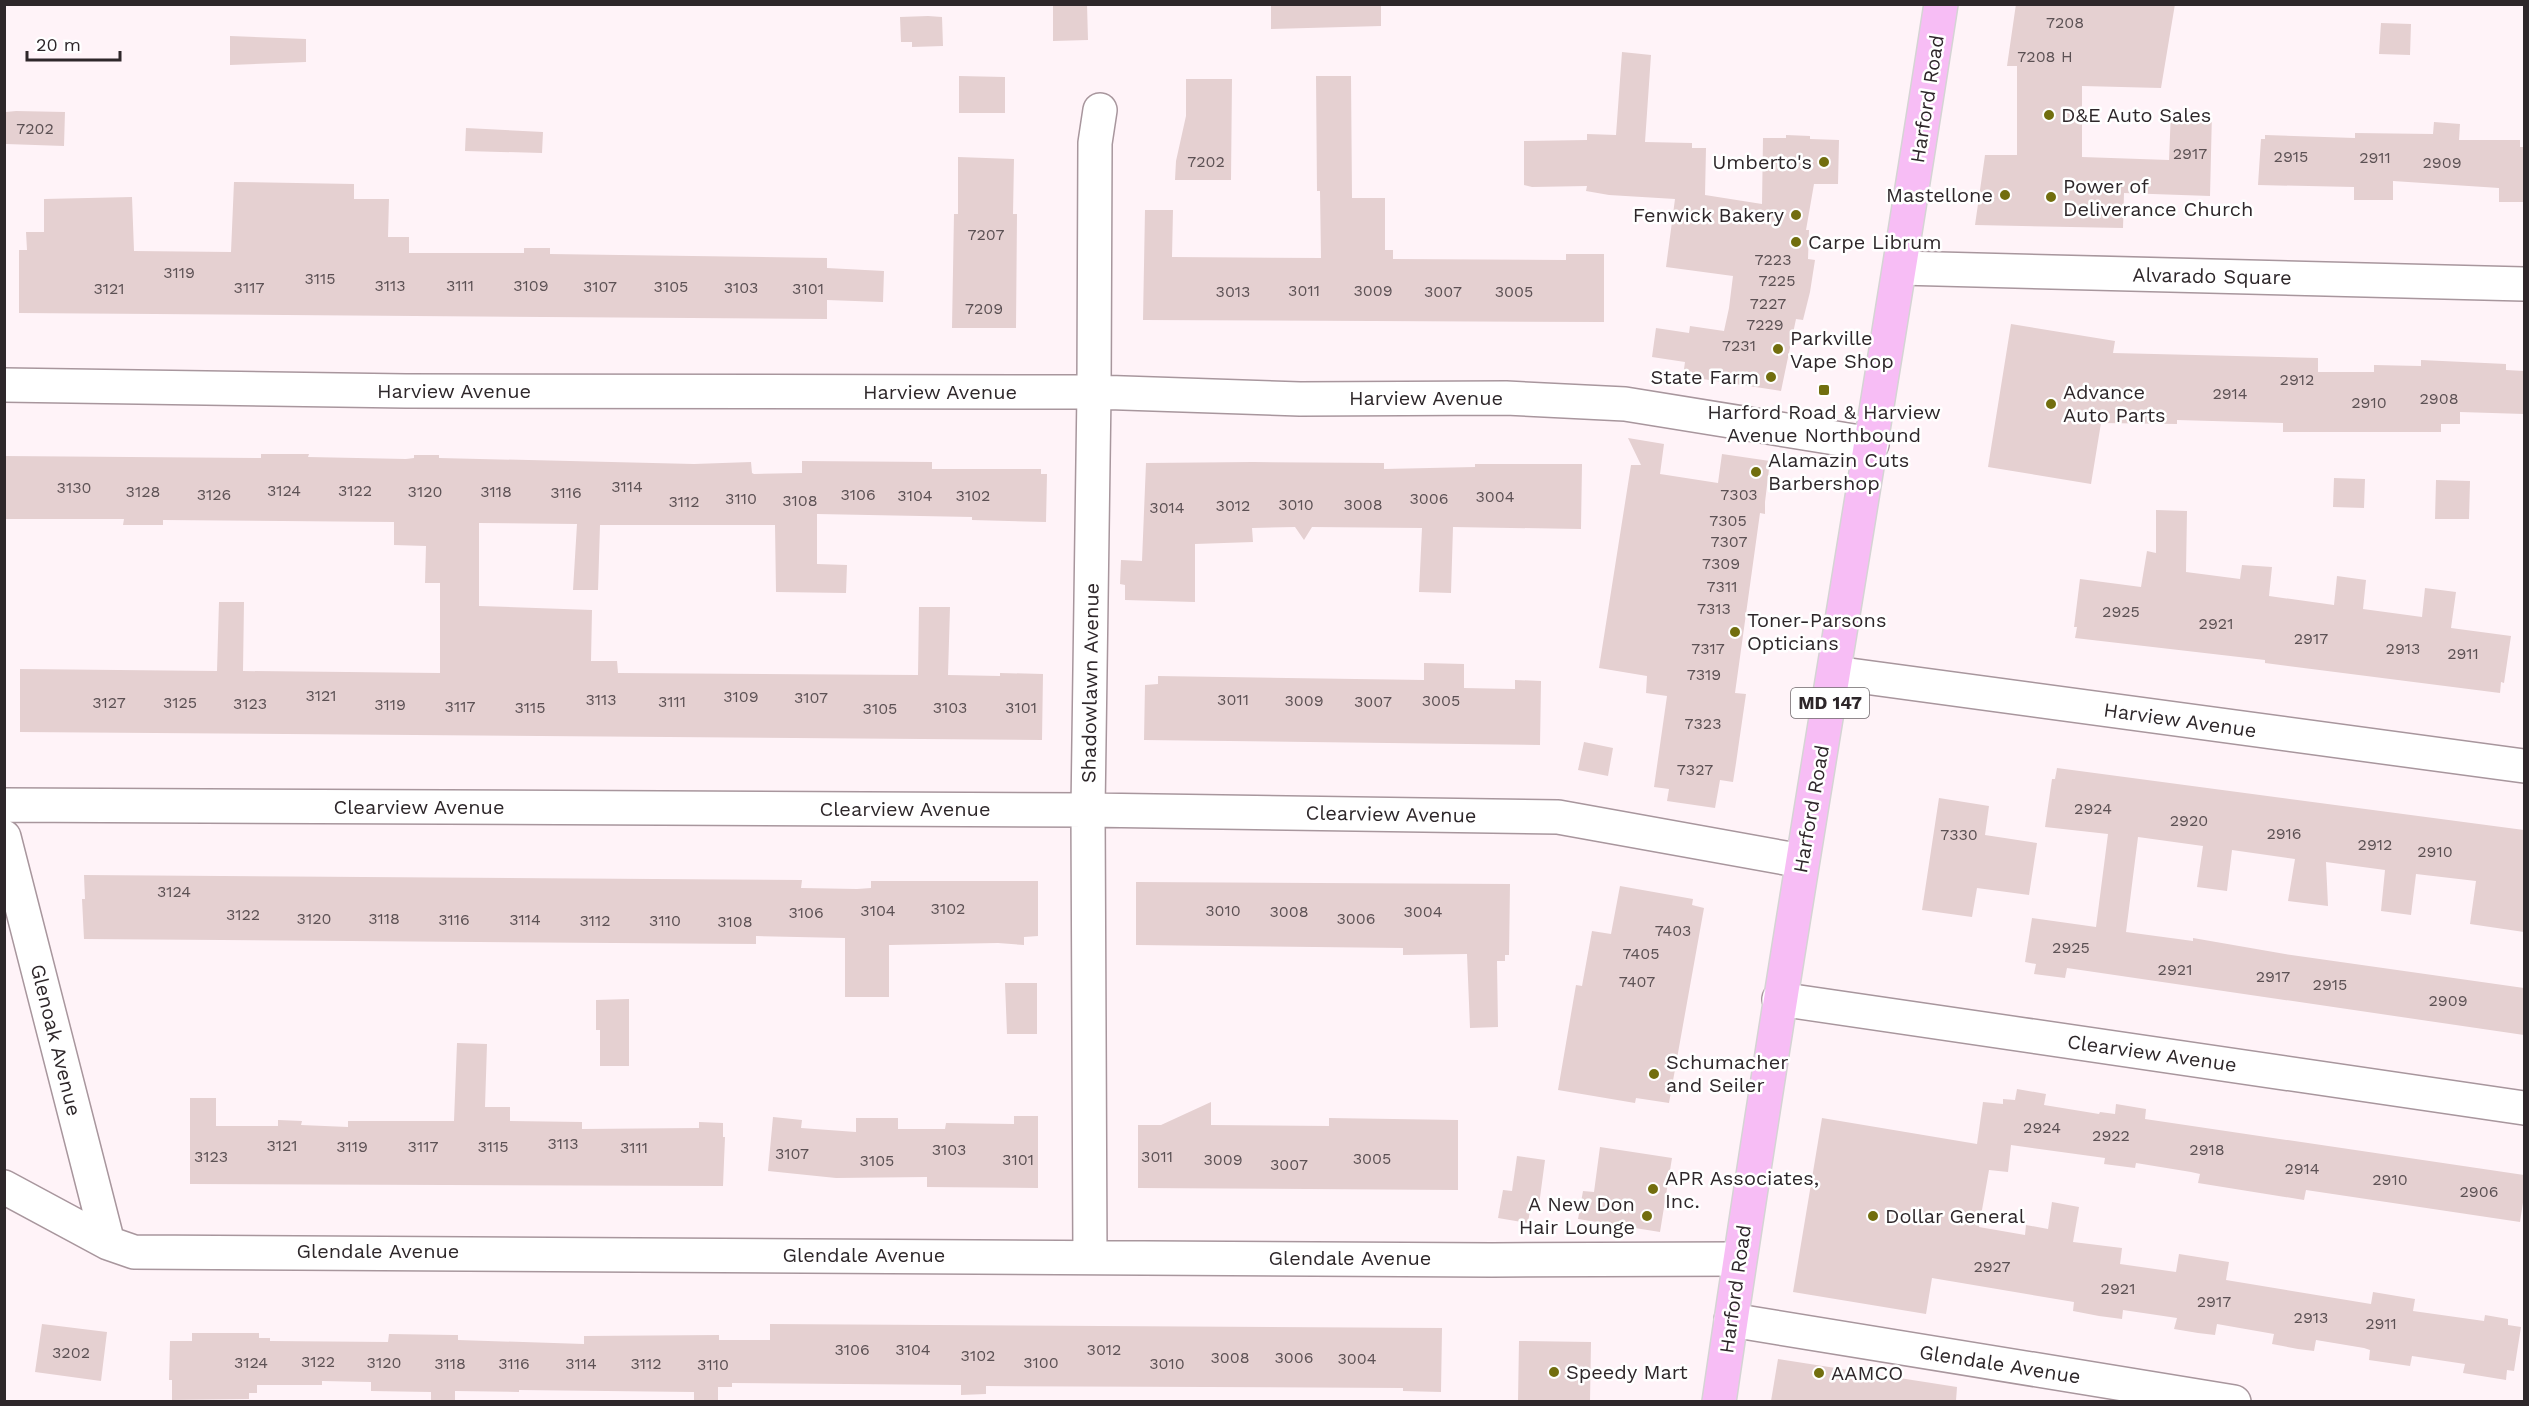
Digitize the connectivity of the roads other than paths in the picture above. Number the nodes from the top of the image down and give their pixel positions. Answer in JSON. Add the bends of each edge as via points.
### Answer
{"nodes":[{"id":1,"x":1941,"y":4,"type":"edge"},
{"id":2,"x":1100,"y":110,"type":"dead end"},
{"id":3,"x":1900,"y":268,"type":"junction"},
{"id":4,"x":2524,"y":284,"type":"edge"},
{"id":5,"x":4,"y":385,"type":"edge"},
{"id":6,"x":1094,"y":392,"type":"junction"},
{"id":7,"x":1872,"y":444,"type":"junction"},
{"id":8,"x":1835,"y":673,"type":"junction"},
{"id":9,"x":2524,"y":766,"type":"edge"},
{"id":10,"x":4,"y":805,"type":"edge"},
{"id":11,"x":1088,"y":810,"type":"junction"},
{"id":12,"x":4,"y":837,"type":"edge"},
{"id":13,"x":1802,"y":861,"type":"junction"},
{"id":14,"x":1779,"y":999,"type":"junction"},
{"id":15,"x":2524,"y":1108,"type":"edge"},
{"id":16,"x":4,"y":1187,"type":"edge"},
{"id":17,"x":108,"y":1243,"type":"junction"},
{"id":18,"x":1090,"y":1257,"type":"junction"},
{"id":19,"x":1738,"y":1259,"type":"junction"},
{"id":20,"x":1731,"y":1320,"type":"junction"},
{"id":21,"x":1719,"y":1401,"type":"edge"},
{"id":22,"x":2234,"y":1401,"type":"edge"}],
"edges":[{"from":1,"to":3,"type":"main road","name":"Harford Road","number":"MD 147"},
{"from":2,"to":6,"type":"street","name":"Shadowlawn Avenue","via":[[1095,143]]},
{"from":3,"to":4,"type":"street","name":"Alvarado Square"},
{"from":3,"to":7,"type":"main road","name":"Harford Road","number":"MD 147"},
{"from":5,"to":6,"type":"street","name":"Harview Avenue","via":[[406,391]]},
{"from":6,"to":7,"type":"street","name":"Harview Avenue","via":[[1300,399],[1587,400]]},
{"from":6,"to":11,"type":"street","name":"Shadowlawn Avenue"},
{"from":7,"to":8,"type":"main road","name":"Harford Road","number":"MD 147"},
{"from":8,"to":9,"type":"street","name":"Harview Avenue"},
{"from":8,"to":13,"type":"main road","name":"Harford Road","number":"MD 147"},
{"from":10,"to":11,"type":"street","name":"Clearview Avenue"},
{"from":11,"to":13,"type":"street","name":"Clearview Avenue","via":[[1558,817]]},
{"from":11,"to":18,"type":"street","name":"Shadowlawn Avenue"},
{"from":12,"to":17,"type":"street","name":"Glenoak Avenue"},
{"from":13,"to":14,"type":"main road","name":"Harford Road","number":"MD 147"},
{"from":14,"to":15,"type":"street","name":"Clearview Avenue"},
{"from":14,"to":19,"type":"main road","name":"Harford Road","number":"MD 147"},
{"from":16,"to":17,"type":"street","name":"Glendale Avenue"},
{"from":17,"to":18,"type":"street","name":"Glendale Avenue","via":[[134,1252]]},
{"from":18,"to":19,"type":"street","name":"Glendale Avenue"},
{"from":19,"to":20,"type":"main road","name":"Harford Road","number":"MD 147"},
{"from":20,"to":21,"type":"main road","name":"Harford Road","number":"MD 147"},
{"from":20,"to":22,"type":"street","name":"Glendale Avenue"}]}
